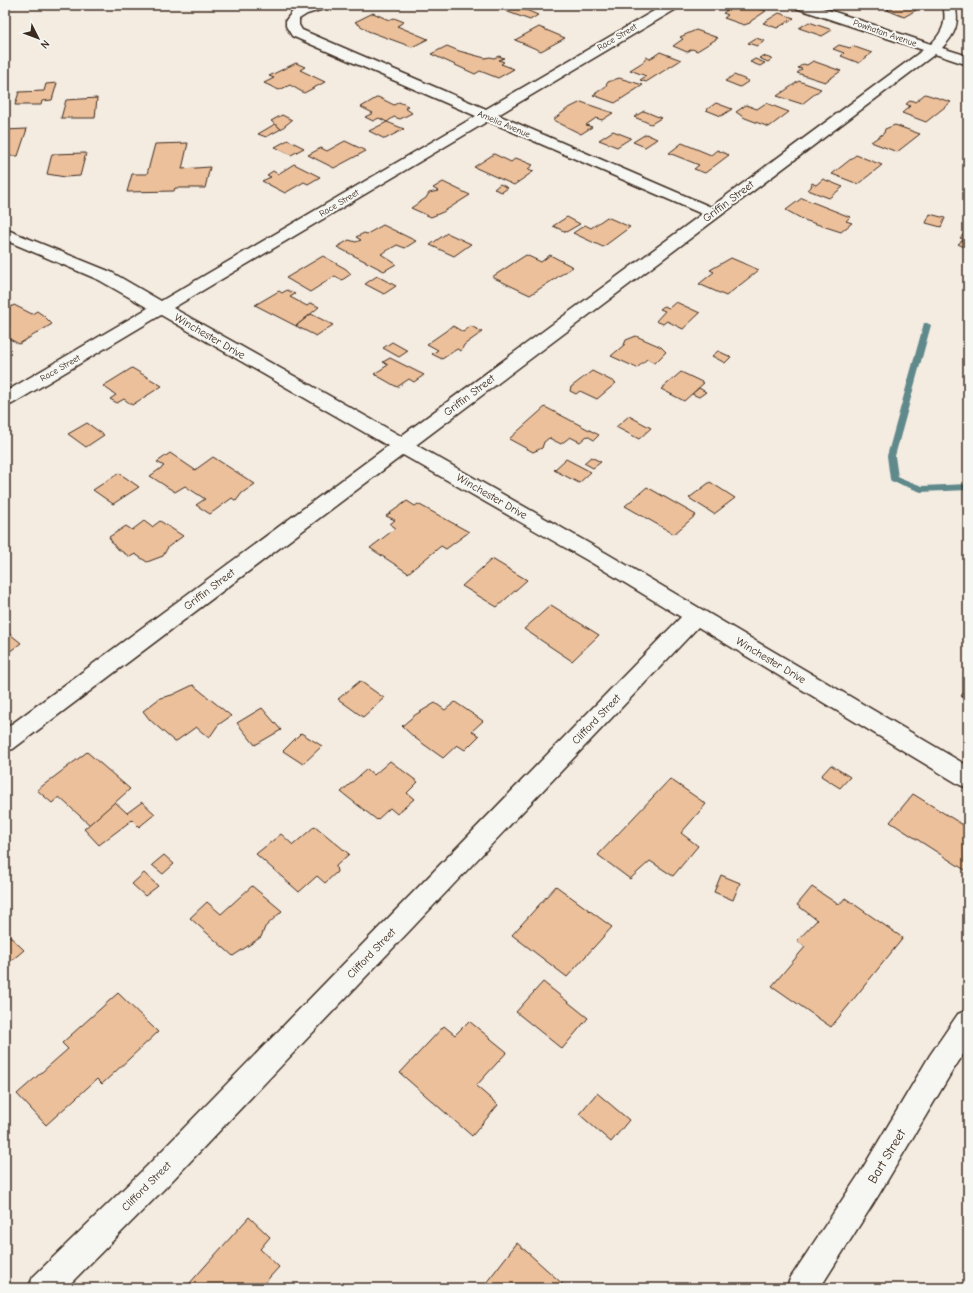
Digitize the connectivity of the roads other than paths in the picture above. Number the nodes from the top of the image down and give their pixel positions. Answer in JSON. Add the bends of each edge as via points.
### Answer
{"nodes":[{"id":1,"x":322,"y":5,"type":"edge"},
{"id":2,"x":673,"y":5,"type":"edge"},
{"id":3,"x":801,"y":5,"type":"edge"},
{"id":4,"x":949,"y":5,"type":"edge"},
{"id":5,"x":932,"y":49,"type":"junction"},
{"id":6,"x":968,"y":61,"type":"edge"},
{"id":7,"x":486,"y":116,"type":"junction"},
{"id":8,"x":713,"y":213,"type":"junction"},
{"id":9,"x":5,"y":234,"type":"edge"},
{"id":10,"x":162,"y":308,"type":"junction"},
{"id":11,"x":5,"y":400,"type":"edge"},
{"id":12,"x":402,"y":445,"type":"junction"},
{"id":13,"x":696,"y":615,"type":"junction"},
{"id":14,"x":5,"y":742,"type":"edge"},
{"id":15,"x":968,"y":778,"type":"edge"},
{"id":16,"x":968,"y":1023,"type":"edge"},
{"id":17,"x":44,"y":1288,"type":"edge"},
{"id":18,"x":802,"y":1288,"type":"edge"}],
"edges":[{"from":1,"to":7,"type":"street","name":"Amelia Avenue","via":[[296,14],[291,24],[296,33]]},
{"from":2,"to":7,"type":"street","name":"Race Street"},
{"from":3,"to":5,"type":"street","name":"Powhatan Avenue"},
{"from":4,"to":5,"type":"street","name":"Griffin Street","via":[[953,16],[950,29],[945,38]]},
{"from":5,"to":6,"type":"street","name":"Powhatan Avenue"},
{"from":5,"to":8,"type":"street","name":"Griffin Street"},
{"from":7,"to":8,"type":"street","name":"Amelia Avenue"},
{"from":7,"to":10,"type":"street","name":"Race Street"},
{"from":8,"to":12,"type":"street","name":"Griffin Street"},
{"from":9,"to":10,"type":"street","name":"Winchester Drive","via":[[105,276]]},
{"from":10,"to":11,"type":"street","name":"Race Street"},
{"from":10,"to":12,"type":"street","name":"Winchester Drive"},
{"from":12,"to":13,"type":"street","name":"Winchester Drive"},
{"from":12,"to":14,"type":"street","name":"Griffin Street"},
{"from":13,"to":15,"type":"street","name":"Winchester Drive"},
{"from":13,"to":17,"type":"street","name":"Clifford Street","via":[[156,1176]]},
{"from":16,"to":18,"type":"street","name":"Bart Street"}]}
